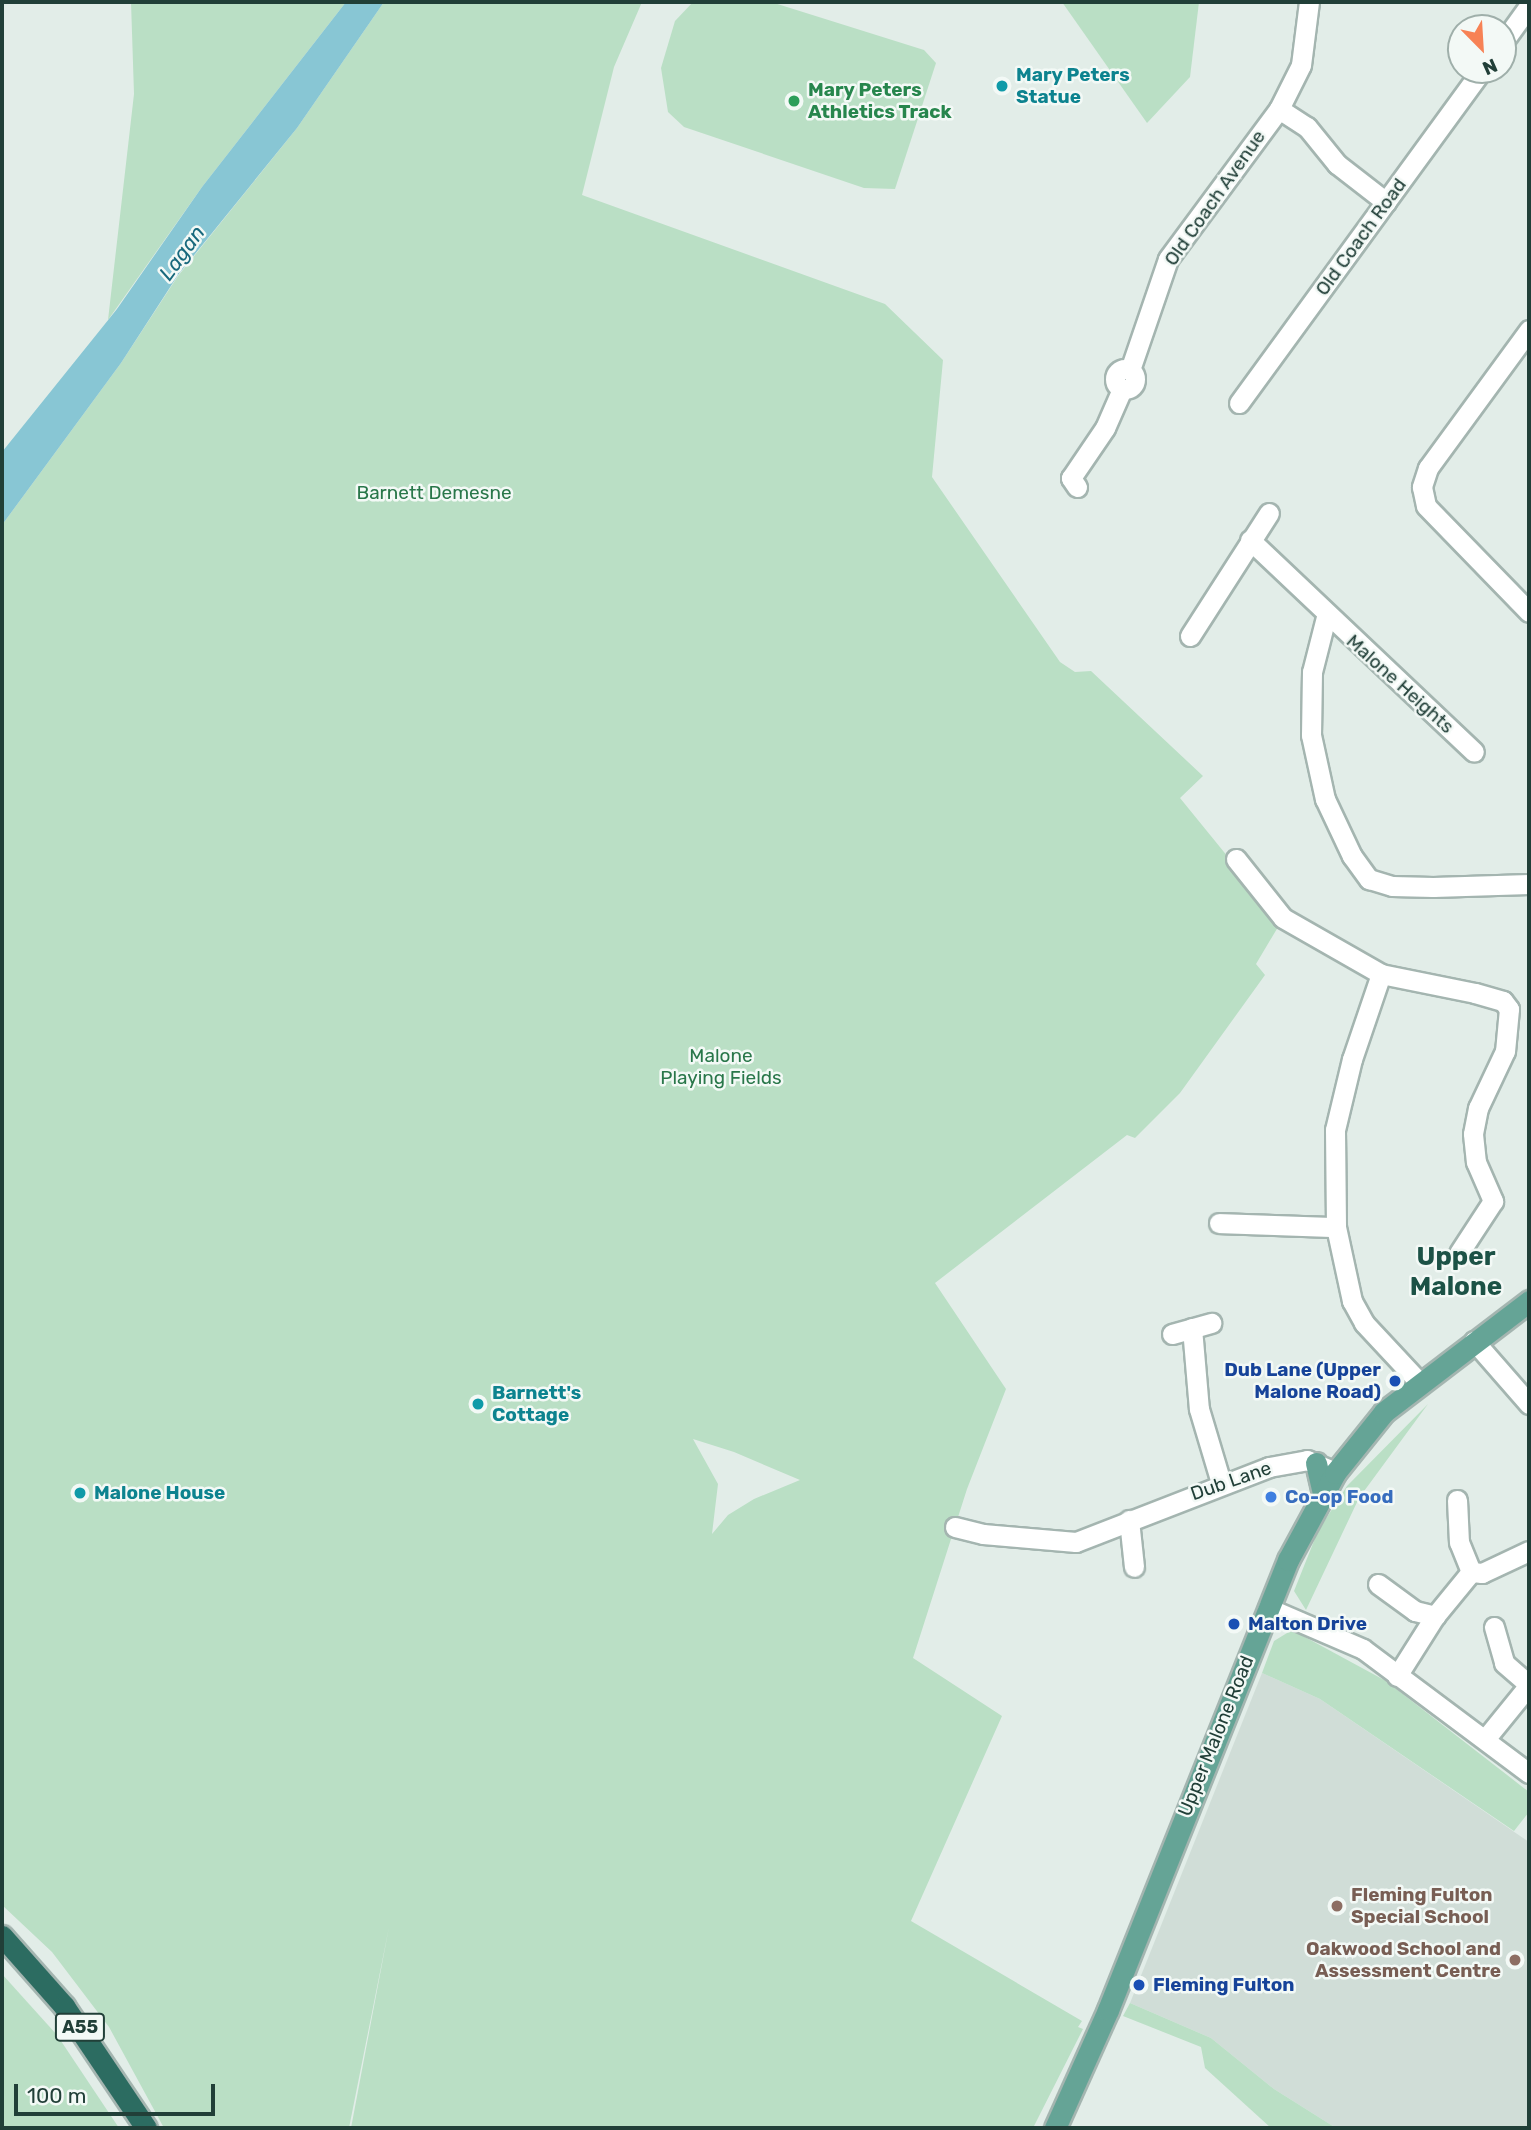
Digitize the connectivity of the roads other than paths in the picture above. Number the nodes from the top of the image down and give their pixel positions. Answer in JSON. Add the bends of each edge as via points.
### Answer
{"nodes":[{"id":1,"x":1309,"y":2,"type":"edge"},
{"id":2,"x":1529,"y":6,"type":"edge"},
{"id":3,"x":1517,"y":23,"type":"edge"},
{"id":4,"x":1472,"y":84,"type":"edge"},
{"id":5,"x":1279,"y":109,"type":"junction"},
{"id":6,"x":1386,"y":202,"type":"junction"},
{"id":7,"x":1527,"y":340,"type":"edge"},
{"id":8,"x":1239,"y":403,"type":"dead end"},
{"id":9,"x":1077,"y":487,"type":"dead end"},
{"id":10,"x":1269,"y":513,"type":"dead end"},
{"id":11,"x":1250,"y":540,"type":"junction"},
{"id":12,"x":1529,"y":612,"type":"edge"},
{"id":13,"x":1326,"y":617,"type":"junction"},
{"id":14,"x":1190,"y":636,"type":"dead end"},
{"id":15,"x":1474,"y":752,"type":"dead end"},
{"id":16,"x":1236,"y":859,"type":"dead end"},
{"id":17,"x":1529,"y":884,"type":"edge"},
{"id":18,"x":1381,"y":974,"type":"junction"},
{"id":19,"x":1219,"y":1223,"type":"dead end"},
{"id":20,"x":1336,"y":1227,"type":"junction"},
{"id":21,"x":1459,"y":1253,"type":"dead end"},
{"id":22,"x":1529,"y":1300,"type":"edge"},
{"id":23,"x":1211,"y":1323,"type":"dead end"},
{"id":24,"x":1192,"y":1328,"type":"junction"},
{"id":25,"x":1172,"y":1334,"type":"dead end"},
{"id":26,"x":1474,"y":1341,"type":"junction"},
{"id":27,"x":1419,"y":1382,"type":"junction"},
{"id":28,"x":1529,"y":1404,"type":"edge"},
{"id":29,"x":1316,"y":1463,"type":"junction"},
{"id":30,"x":1335,"y":1473,"type":"junction"},
{"id":31,"x":1221,"y":1483,"type":"junction"},
{"id":32,"x":1323,"y":1494,"type":"junction"},
{"id":33,"x":1457,"y":1500,"type":"dead end"},
{"id":34,"x":1129,"y":1520,"type":"junction"},
{"id":35,"x":955,"y":1527,"type":"dead end"},
{"id":36,"x":1529,"y":1551,"type":"edge"},
{"id":37,"x":1134,"y":1567,"type":"dead end"},
{"id":38,"x":1471,"y":1572,"type":"junction"},
{"id":39,"x":1378,"y":1584,"type":"dead end"},
{"id":40,"x":1268,"y":1608,"type":"junction"},
{"id":41,"x":1435,"y":1616,"type":"junction"},
{"id":42,"x":1494,"y":1627,"type":"dead end"},
{"id":43,"x":1397,"y":1676,"type":"junction"},
{"id":44,"x":1529,"y":1685,"type":"edge"},
{"id":45,"x":1486,"y":1738,"type":"junction"},
{"id":46,"x":1529,"y":1773,"type":"edge"},
{"id":47,"x":2,"y":1936,"type":"edge"},
{"id":48,"x":146,"y":2128,"type":"edge"},
{"id":49,"x":1055,"y":2128,"type":"edge"}],
"edges":[{"from":1,"to":5,"type":"street","name":"Old Coach Avenue","via":[[1301,65]]},
{"from":2,"to":3,"type":"street"},
{"from":4,"to":6,"type":"street","name":"Old Coach Road"},
{"from":5,"to":6,"type":"street","via":[[1307,127],[1337,164]]},
{"from":5,"to":9,"type":"street","name":"Old Coach Avenue","via":[[1168,259],[1130,370],[1135,383],[1122,389],[1105,428],[1071,478]]},
{"from":6,"to":8,"type":"street","name":"Old Coach Road"},
{"from":7,"to":12,"type":"street","via":[[1428,468],[1422,487],[1432,514]]},
{"from":10,"to":11,"type":"street"},
{"from":11,"to":13,"type":"street","name":"Malone Heights"},
{"from":11,"to":14,"type":"street"},
{"from":13,"to":15,"type":"street","name":"Malone Heights"},
{"from":13,"to":17,"type":"street","name":"Malone Heights","via":[[1312,672],[1311,735],[1325,799],[1352,856],[1369,879],[1392,886]]},
{"from":16,"to":18,"type":"street","via":[[1283,918]]},
{"from":18,"to":20,"type":"street","via":[[1352,1059],[1335,1130]]},
{"from":18,"to":21,"type":"street","via":[[1503,1001],[1511,1017],[1505,1051],[1478,1108],[1473,1134],[1476,1162],[1493,1201]]},
{"from":19,"to":20,"type":"street"},
{"from":20,"to":27,"type":"street","via":[[1352,1301],[1364,1323]]},
{"from":22,"to":26,"type":"main road","name":"Upper Malone Road"},
{"from":23,"to":24,"type":"street"},
{"from":24,"to":25,"type":"street"},
{"from":24,"to":31,"type":"street","via":[[1199,1409]]},
{"from":26,"to":27,"type":"main road","name":"Upper Malone Road"},
{"from":26,"to":28,"type":"street"},
{"from":27,"to":30,"type":"main road","name":"Upper Malone Road","via":[[1384,1412]]},
{"from":29,"to":30,"type":"street"},
{"from":29,"to":31,"type":"street","name":"Dub Lane","via":[[1296,1461]]},
{"from":29,"to":32,"type":"main road"},
{"from":30,"to":32,"type":"main road","name":"Upper Malone Road"},
{"from":31,"to":34,"type":"street","name":"Dub Lane"},
{"from":32,"to":40,"type":"main road","name":"Upper Malone Road"},
{"from":33,"to":38,"type":"street","via":[[1459,1542]]},
{"from":34,"to":35,"type":"street","name":"Dub Lane","via":[[1065,1544]]},
{"from":34,"to":37,"type":"street"},
{"from":36,"to":38,"type":"street","via":[[1482,1573]]},
{"from":38,"to":41,"type":"street"},
{"from":39,"to":41,"type":"street","via":[[1415,1611]]},
{"from":40,"to":43,"type":"street","via":[[1363,1649]]},
{"from":40,"to":49,"type":"main road","name":"Upper Malone Road","via":[[1108,2010]]},
{"from":41,"to":43,"type":"street"},
{"from":42,"to":44,"type":"street","via":[[1504,1664]]},
{"from":43,"to":45,"type":"street"},
{"from":44,"to":45,"type":"street"},
{"from":45,"to":46,"type":"street"},
{"from":47,"to":48,"type":"highway","number":"A55","via":[[64,2006]]}]}
